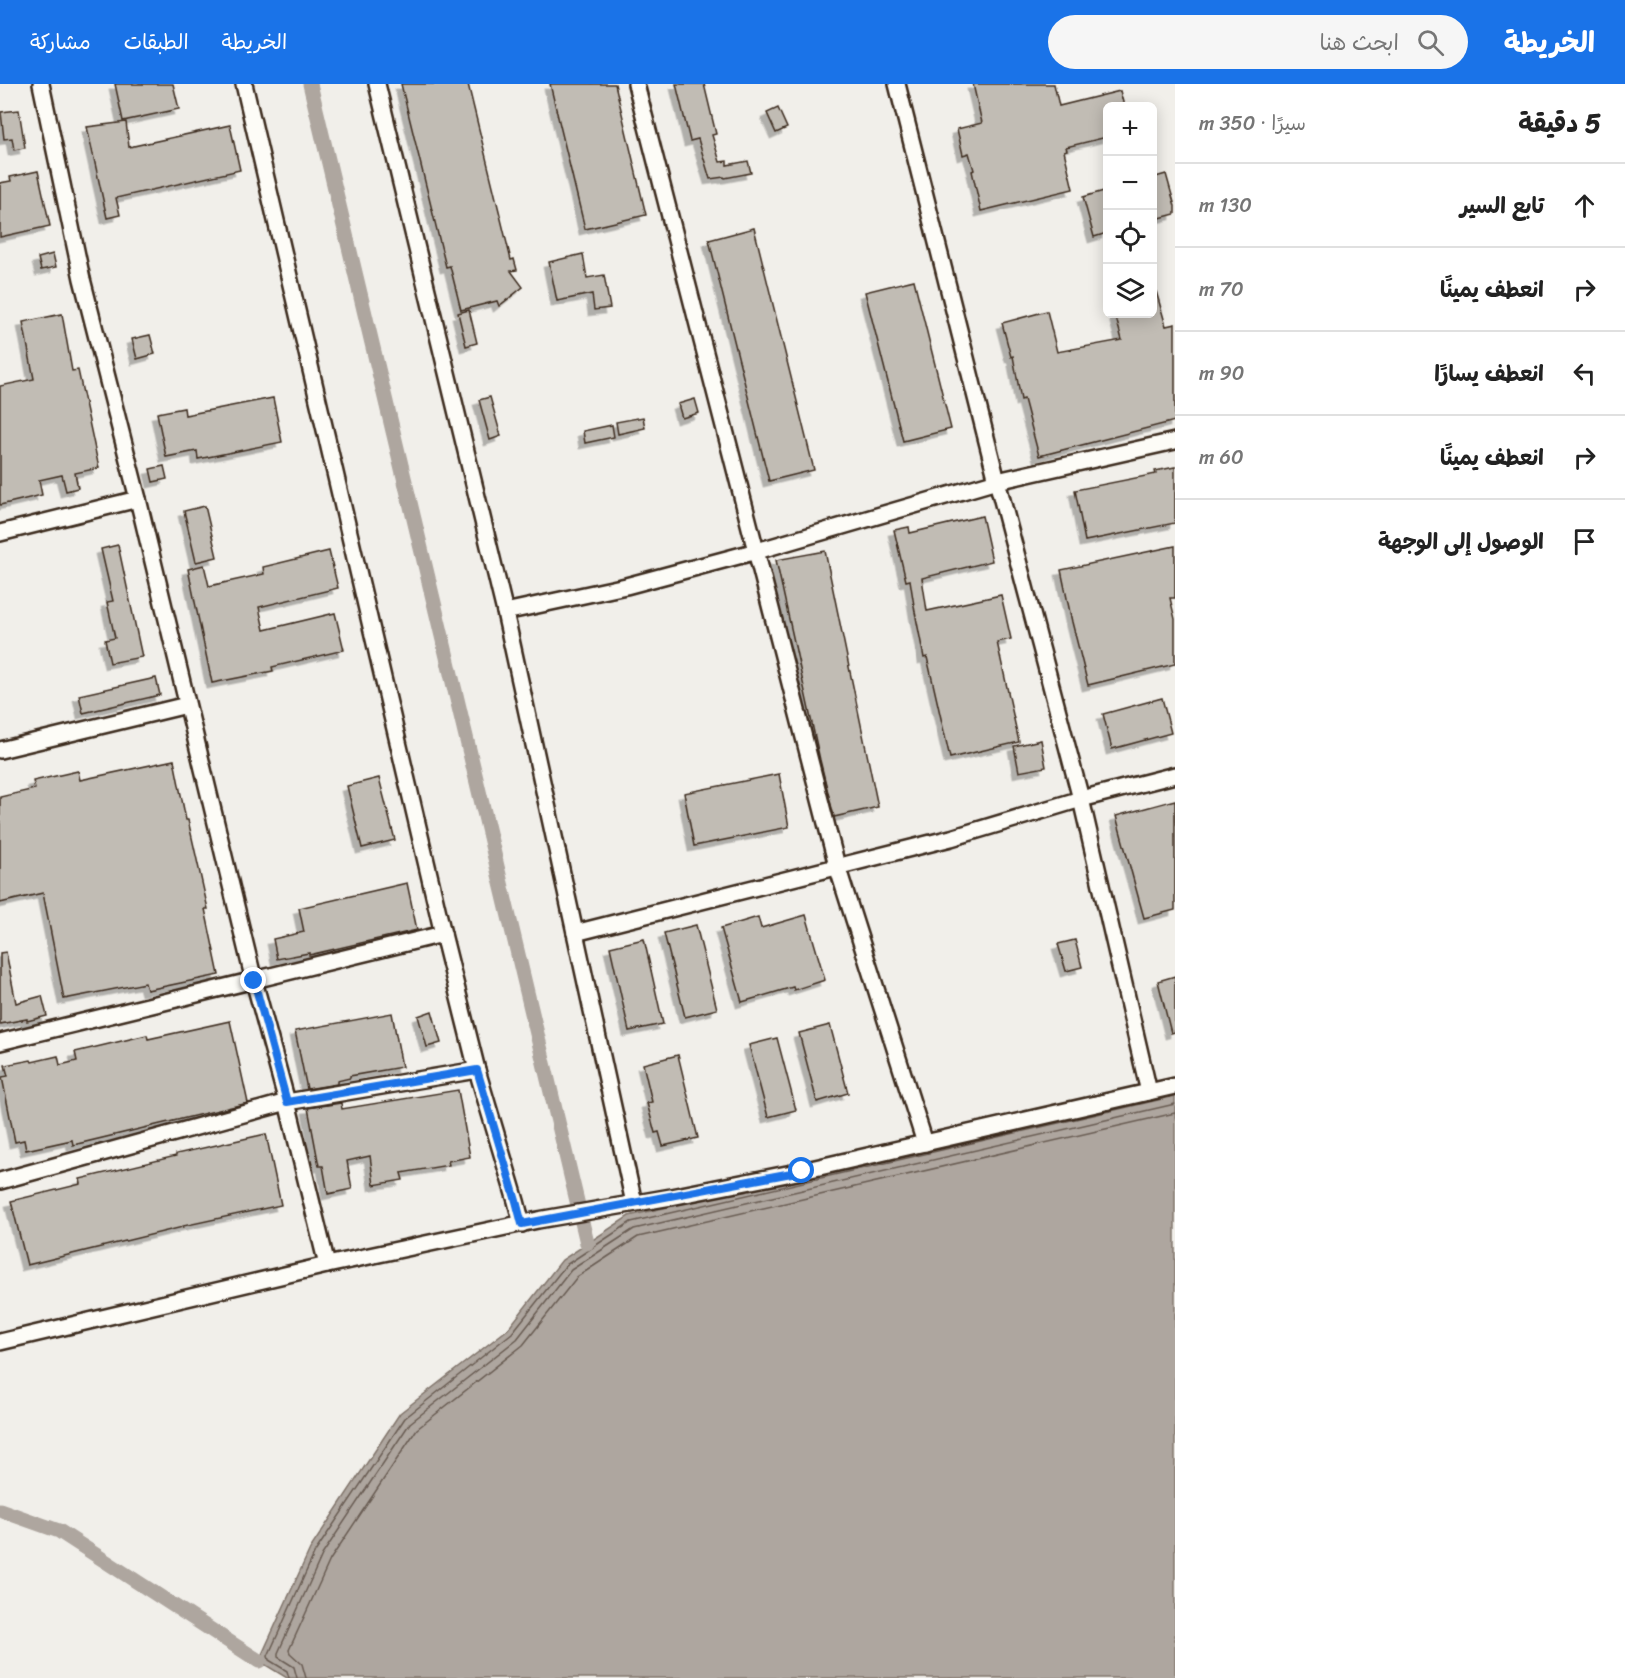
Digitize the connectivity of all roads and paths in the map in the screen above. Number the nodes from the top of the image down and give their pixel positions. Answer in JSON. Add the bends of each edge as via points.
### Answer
{"nodes":[{"id":1,"x":41,"y":84,"type":"edge"},
{"id":2,"x":244,"y":84,"type":"edge"},
{"id":3,"x":377,"y":84,"type":"edge"},
{"id":4,"x":636,"y":84,"type":"edge"},
{"id":5,"x":897,"y":84,"type":"edge"},
{"id":6,"x":1175,"y":441,"type":"edge"},
{"id":7,"x":997,"y":481,"type":"junction"},
{"id":8,"x":138,"y":499,"type":"junction"},
{"id":9,"x":0,"y":533,"type":"edge"},
{"id":10,"x":757,"y":551,"type":"junction"},
{"id":11,"x":505,"y":612,"type":"junction"},
{"id":12,"x":187,"y":705,"type":"junction"},
{"id":13,"x":0,"y":750,"type":"edge"},
{"id":14,"x":1175,"y":775,"type":"edge"},
{"id":15,"x":1081,"y":799,"type":"junction"},
{"id":16,"x":837,"y":866,"type":"junction"},
{"id":17,"x":575,"y":933,"type":"junction"},
{"id":18,"x":443,"y":934,"type":"junction"},
{"id":19,"x":254,"y":981,"type":"junction"},
{"id":20,"x":0,"y":1042,"type":"edge"},
{"id":21,"x":477,"y":1070,"type":"junction"},
{"id":22,"x":1175,"y":1086,"type":"edge"},
{"id":23,"x":1149,"y":1092,"type":"junction"},
{"id":24,"x":287,"y":1102,"type":"junction"},
{"id":25,"x":925,"y":1143,"type":"junction"},
{"id":26,"x":0,"y":1181,"type":"edge"},
{"id":27,"x":634,"y":1203,"type":"junction"},
{"id":28,"x":522,"y":1224,"type":"junction"},
{"id":29,"x":327,"y":1265,"type":"junction"},
{"id":30,"x":0,"y":1342,"type":"edge"}],
"edges":[{"from":1,"to":8,"type":"street","via":[[82,279]]},
{"from":2,"to":18,"type":"street"},
{"from":3,"to":11,"type":"street"},
{"from":4,"to":10,"type":"street"},
{"from":5,"to":7,"type":"street"},
{"from":6,"to":7,"type":"street"},
{"from":7,"to":10,"type":"street"},
{"from":7,"to":15,"type":"street"},
{"from":8,"to":9,"type":"street"},
{"from":8,"to":12,"type":"street"},
{"from":10,"to":11,"type":"street"},
{"from":10,"to":16,"type":"street"},
{"from":11,"to":17,"type":"street"},
{"from":12,"to":13,"type":"street"},
{"from":12,"to":19,"type":"street"},
{"from":14,"to":15,"type":"street"},
{"from":15,"to":16,"type":"street","via":[[951,838]]},
{"from":15,"to":23,"type":"street"},
{"from":16,"to":17,"type":"street"},
{"from":16,"to":25,"type":"street"},
{"from":17,"to":27,"type":"street"},
{"from":18,"to":19,"type":"street"},
{"from":18,"to":21,"type":"street"},
{"from":19,"to":20,"type":"street"},
{"from":19,"to":24,"type":"street"},
{"from":21,"to":24,"type":"street"},
{"from":21,"to":28,"type":"street"},
{"from":22,"to":23,"type":"street"},
{"from":23,"to":25,"type":"street"},
{"from":24,"to":26,"type":"street"},
{"from":24,"to":29,"type":"street"},
{"from":25,"to":27,"type":"street"},
{"from":27,"to":28,"type":"street"},
{"from":28,"to":29,"type":"street"},
{"from":29,"to":30,"type":"street"}]}
